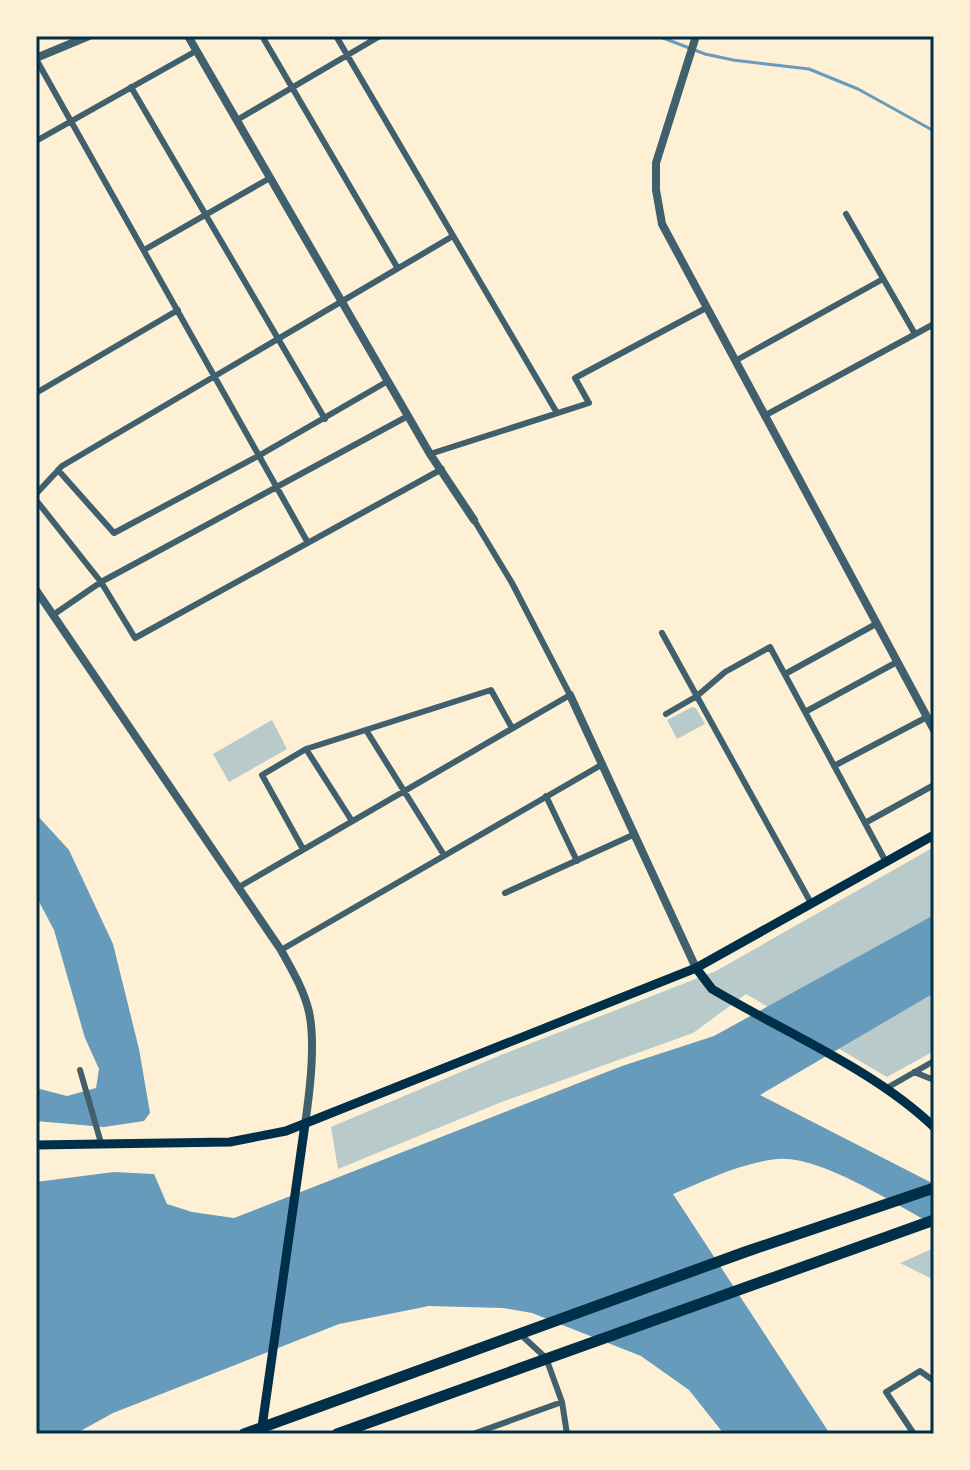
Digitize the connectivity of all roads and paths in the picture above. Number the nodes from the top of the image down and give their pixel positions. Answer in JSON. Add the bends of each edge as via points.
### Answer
{"nodes":[{"id":1,"x":89,"y":36,"type":"edge"},
{"id":2,"x":188,"y":36,"type":"edge"},
{"id":3,"x":262,"y":36,"type":"edge"},
{"id":4,"x":336,"y":36,"type":"edge"},
{"id":5,"x":380,"y":36,"type":"edge"},
{"id":6,"x":696,"y":36,"type":"edge"},
{"id":7,"x":196,"y":51,"type":"junction"},
{"id":8,"x":348,"y":57,"type":"junction"},
{"id":9,"x":36,"y":59,"type":"edge"},
{"id":10,"x":131,"y":87,"type":"junction"},
{"id":11,"x":292,"y":88,"type":"junction"},
{"id":12,"x":237,"y":120,"type":"junction"},
{"id":13,"x":71,"y":121,"type":"junction"},
{"id":14,"x":36,"y":141,"type":"edge"},
{"id":15,"x":270,"y":178,"type":"junction"},
{"id":16,"x":846,"y":214,"type":"dead end"},
{"id":17,"x":205,"y":215,"type":"junction"},
{"id":18,"x":453,"y":236,"type":"junction"},
{"id":19,"x":144,"y":250,"type":"junction"},
{"id":20,"x":397,"y":267,"type":"junction"},
{"id":21,"x":883,"y":279,"type":"junction"},
{"id":22,"x":341,"y":301,"type":"junction"},
{"id":23,"x":706,"y":308,"type":"junction"},
{"id":24,"x":178,"y":310,"type":"junction"},
{"id":25,"x":934,"y":324,"type":"edge"},
{"id":26,"x":915,"y":334,"type":"junction"},
{"id":27,"x":277,"y":339,"type":"junction"},
{"id":28,"x":735,"y":361,"type":"junction"},
{"id":29,"x":216,"y":375,"type":"junction"},
{"id":30,"x":388,"y":381,"type":"junction"},
{"id":31,"x":36,"y":393,"type":"edge"},
{"id":32,"x":557,"y":413,"type":"junction"},
{"id":33,"x":408,"y":416,"type":"junction"},
{"id":34,"x":764,"y":416,"type":"junction"},
{"id":35,"x":325,"y":419,"type":"junction"},
{"id":36,"x":430,"y":454,"type":"junction"},
{"id":37,"x":260,"y":455,"type":"junction"},
{"id":38,"x":442,"y":469,"type":"junction"},
{"id":39,"x":58,"y":470,"type":"junction"},
{"id":40,"x":277,"y":488,"type":"junction"},
{"id":41,"x":36,"y":494,"type":"edge"},
{"id":42,"x":36,"y":500,"type":"edge"},
{"id":43,"x":474,"y":520,"type":"joint"},
{"id":44,"x":308,"y":543,"type":"junction"},
{"id":45,"x":101,"y":582,"type":"junction"},
{"id":46,"x":36,"y":590,"type":"edge"},
{"id":47,"x":53,"y":615,"type":"junction"},
{"id":48,"x":876,"y":624,"type":"junction"},
{"id":49,"x":662,"y":633,"type":"dead end"},
{"id":50,"x":897,"y":662,"type":"junction"},
{"id":51,"x":785,"y":674,"type":"junction"},
{"id":52,"x":570,"y":695,"type":"junction"},
{"id":53,"x":697,"y":696,"type":"junction"},
{"id":54,"x":805,"y":712,"type":"junction"},
{"id":55,"x":666,"y":714,"type":"dead end"},
{"id":56,"x":927,"y":717,"type":"junction"},
{"id":57,"x":512,"y":728,"type":"junction"},
{"id":58,"x":366,"y":730,"type":"junction"},
{"id":59,"x":934,"y":730,"type":"edge"},
{"id":60,"x":306,"y":749,"type":"junction"},
{"id":61,"x":603,"y":764,"type":"junction"},
{"id":62,"x":834,"y":766,"type":"junction"},
{"id":63,"x":934,"y":785,"type":"edge"},
{"id":64,"x":404,"y":791,"type":"junction"},
{"id":65,"x":546,"y":796,"type":"junction"},
{"id":66,"x":352,"y":821,"type":"junction"},
{"id":67,"x":865,"y":823,"type":"junction"},
{"id":68,"x":635,"y":834,"type":"junction"},
{"id":69,"x":934,"y":835,"type":"edge"},
{"id":70,"x":303,"y":849,"type":"junction"},
{"id":71,"x":444,"y":855,"type":"junction"},
{"id":72,"x":577,"y":861,"type":"junction"},
{"id":73,"x":886,"y":862,"type":"junction"},
{"id":74,"x":239,"y":887,"type":"junction"},
{"id":75,"x":505,"y":893,"type":"dead end"},
{"id":76,"x":811,"y":903,"type":"junction"},
{"id":77,"x":281,"y":950,"type":"junction"},
{"id":78,"x":696,"y":968,"type":"junction"},
{"id":79,"x":934,"y":1061,"type":"edge"},
{"id":80,"x":80,"y":1070,"type":"dead end"},
{"id":81,"x":914,"y":1072,"type":"junction"},
{"id":82,"x":934,"y":1080,"type":"edge"},
{"id":83,"x":885,"y":1089,"type":"junction"},
{"id":84,"x":305,"y":1124,"type":"junction"},
{"id":85,"x":934,"y":1127,"type":"edge"},
{"id":86,"x":101,"y":1143,"type":"junction"},
{"id":87,"x":36,"y":1145,"type":"edge"},
{"id":88,"x":934,"y":1188,"type":"edge"},
{"id":89,"x":934,"y":1220,"type":"edge"},
{"id":90,"x":522,"y":1333,"type":"junction"},
{"id":91,"x":546,"y":1358,"type":"junction"},
{"id":92,"x":934,"y":1381,"type":"edge"},
{"id":93,"x":562,"y":1402,"type":"junction"},
{"id":94,"x":261,"y":1431,"type":"edge"},
{"id":95,"x":244,"y":1434,"type":"edge"},
{"id":96,"x":337,"y":1434,"type":"edge"},
{"id":97,"x":473,"y":1434,"type":"edge"},
{"id":98,"x":567,"y":1434,"type":"edge"},
{"id":99,"x":914,"y":1434,"type":"edge"}],
"edges":[{"from":1,"to":9,"type":"street"},
{"from":2,"to":7,"type":"street"},
{"from":3,"to":11,"type":"street"},
{"from":4,"to":8,"type":"street"},
{"from":5,"to":8,"type":"street"},
{"from":6,"to":23,"type":"street","via":[[659,147],[656,190],[662,224]]},
{"from":7,"to":10,"type":"street"},
{"from":7,"to":12,"type":"street"},
{"from":8,"to":11,"type":"street"},
{"from":8,"to":18,"type":"street"},
{"from":9,"to":13,"type":"street"},
{"from":10,"to":13,"type":"street"},
{"from":10,"to":17,"type":"street"},
{"from":11,"to":12,"type":"street"},
{"from":11,"to":20,"type":"street"},
{"from":12,"to":15,"type":"street"},
{"from":13,"to":14,"type":"street"},
{"from":13,"to":19,"type":"street"},
{"from":15,"to":17,"type":"street"},
{"from":15,"to":22,"type":"street"},
{"from":16,"to":21,"type":"street"},
{"from":17,"to":19,"type":"street"},
{"from":17,"to":27,"type":"street"},
{"from":18,"to":20,"type":"street"},
{"from":18,"to":32,"type":"street"},
{"from":19,"to":24,"type":"street"},
{"from":20,"to":22,"type":"street"},
{"from":21,"to":26,"type":"street"},
{"from":21,"to":28,"type":"street"},
{"from":22,"to":27,"type":"street"},
{"from":22,"to":30,"type":"street"},
{"from":23,"to":28,"type":"street"},
{"from":23,"to":32,"type":"street","via":[[575,378],[589,403]]},
{"from":24,"to":29,"type":"street"},
{"from":24,"to":31,"type":"street"},
{"from":25,"to":26,"type":"street"},
{"from":26,"to":34,"type":"street"},
{"from":27,"to":29,"type":"street"},
{"from":27,"to":35,"type":"street"},
{"from":28,"to":34,"type":"street"},
{"from":29,"to":37,"type":"street"},
{"from":29,"to":39,"type":"street"},
{"from":30,"to":33,"type":"street"},
{"from":30,"to":35,"type":"street"},
{"from":32,"to":36,"type":"street"},
{"from":33,"to":36,"type":"street"},
{"from":33,"to":40,"type":"street"},
{"from":34,"to":48,"type":"street"},
{"from":35,"to":37,"type":"street"},
{"from":36,"to":38,"type":"street"},
{"from":37,"to":39,"type":"street","via":[[114,533]]},
{"from":37,"to":40,"type":"street"},
{"from":38,"to":43,"type":"street"},
{"from":38,"to":44,"type":"street"},
{"from":39,"to":41,"type":"street"},
{"from":40,"to":44,"type":"street"},
{"from":40,"to":45,"type":"street"},
{"from":42,"to":45,"type":"street"},
{"from":43,"to":52,"type":"street"},
{"from":44,"to":45,"type":"street","via":[[135,638]]},
{"from":45,"to":47,"type":"street"},
{"from":46,"to":47,"type":"street"},
{"from":47,"to":74,"type":"street"},
{"from":48,"to":50,"type":"street"},
{"from":48,"to":51,"type":"street"},
{"from":49,"to":53,"type":"street"},
{"from":50,"to":54,"type":"street"},
{"from":50,"to":56,"type":"street"},
{"from":51,"to":53,"type":"street","via":[[770,647],[725,672]]},
{"from":51,"to":54,"type":"street"},
{"from":52,"to":57,"type":"street"},
{"from":52,"to":61,"type":"street"},
{"from":53,"to":55,"type":"street"},
{"from":53,"to":76,"type":"street"},
{"from":54,"to":62,"type":"street"},
{"from":56,"to":59,"type":"street"},
{"from":56,"to":62,"type":"street"},
{"from":57,"to":58,"type":"street","via":[[491,690]]},
{"from":57,"to":64,"type":"street"},
{"from":58,"to":60,"type":"street"},
{"from":58,"to":64,"type":"street"},
{"from":60,"to":66,"type":"street"},
{"from":60,"to":70,"type":"street","via":[[262,775]]},
{"from":61,"to":65,"type":"street"},
{"from":61,"to":68,"type":"street"},
{"from":62,"to":67,"type":"street"},
{"from":63,"to":67,"type":"street"},
{"from":64,"to":66,"type":"street"},
{"from":64,"to":71,"type":"street"},
{"from":65,"to":71,"type":"street"},
{"from":65,"to":72,"type":"street"},
{"from":66,"to":70,"type":"street"},
{"from":67,"to":73,"type":"street"},
{"from":68,"to":72,"type":"street"},
{"from":68,"to":78,"type":"street"},
{"from":69,"to":73,"type":"main road"},
{"from":70,"to":74,"type":"street"},
{"from":71,"to":77,"type":"street"},
{"from":72,"to":75,"type":"street"},
{"from":73,"to":76,"type":"main road"},
{"from":74,"to":77,"type":"street"},
{"from":76,"to":78,"type":"main road"},
{"from":77,"to":84,"type":"street","via":[[309,1013]]},
{"from":78,"to":83,"type":"main road","via":[[712,989]]},
{"from":78,"to":84,"type":"main road"},
{"from":79,"to":81,"type":"street"},
{"from":80,"to":86,"type":"street"},
{"from":81,"to":82,"type":"street"},
{"from":81,"to":83,"type":"street"},
{"from":83,"to":85,"type":"main road"},
{"from":84,"to":86,"type":"main road","via":[[230,1142]]},
{"from":84,"to":94,"type":"main road"},
{"from":86,"to":87,"type":"main road"},
{"from":88,"to":90,"type":"highway"},
{"from":89,"to":91,"type":"highway"},
{"from":90,"to":91,"type":"street"},
{"from":90,"to":94,"type":"highway"},
{"from":91,"to":93,"type":"street"},
{"from":91,"to":96,"type":"highway"},
{"from":92,"to":99,"type":"street","via":[[920,1371],[886,1392]]},
{"from":93,"to":97,"type":"street"},
{"from":93,"to":98,"type":"street"},
{"from":94,"to":95,"type":"highway"}]}
